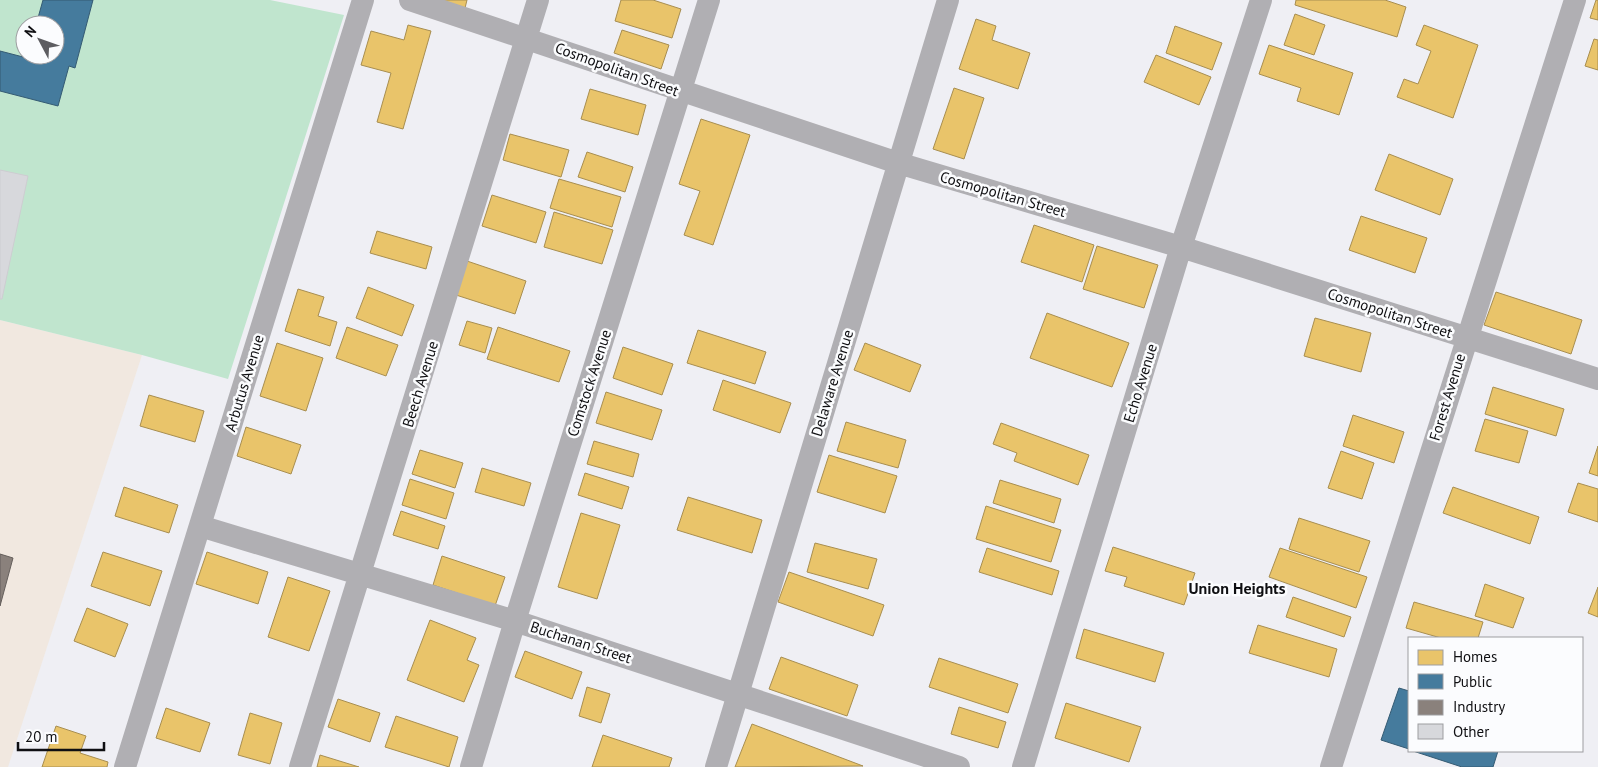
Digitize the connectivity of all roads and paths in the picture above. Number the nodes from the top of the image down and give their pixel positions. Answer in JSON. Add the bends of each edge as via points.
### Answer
{"nodes":[{"id":1,"x":363,"y":0,"type":"edge"},
{"id":2,"x":410,"y":0,"type":"edge"},
{"id":3,"x":538,"y":0,"type":"edge"},
{"id":4,"x":709,"y":0,"type":"edge"},
{"id":5,"x":948,"y":0,"type":"edge"},
{"id":6,"x":1261,"y":0,"type":"edge"},
{"id":7,"x":1575,"y":0,"type":"edge"},
{"id":8,"x":527,"y":38,"type":"junction"},
{"id":9,"x":681,"y":92,"type":"junction"},
{"id":10,"x":898,"y":163,"type":"junction"},
{"id":11,"x":1181,"y":247,"type":"junction"},
{"id":12,"x":1466,"y":337,"type":"junction"},
{"id":13,"x":1598,"y":379,"type":"edge"},
{"id":14,"x":200,"y":526,"type":"junction"},
{"id":15,"x":360,"y":574,"type":"junction"},
{"id":16,"x":514,"y":621,"type":"junction"},
{"id":17,"x":739,"y":694,"type":"junction"},
{"id":18,"x":125,"y":767,"type":"edge"},
{"id":19,"x":300,"y":767,"type":"edge"},
{"id":20,"x":471,"y":767,"type":"edge"},
{"id":21,"x":716,"y":767,"type":"edge"},
{"id":22,"x":959,"y":767,"type":"edge"},
{"id":23,"x":1023,"y":767,"type":"edge"},
{"id":24,"x":1332,"y":767,"type":"edge"}],
"edges":[{"from":1,"to":14,"type":"street","name":"Arbutus Avenue"},
{"from":2,"to":8,"type":"street","name":"Cosmopolitan Street"},
{"from":3,"to":8,"type":"street","name":"Beech Avenue"},
{"from":4,"to":9,"type":"street","name":"Comstock Avenue"},
{"from":5,"to":10,"type":"street","name":"Delaware Avenue"},
{"from":6,"to":11,"type":"street","name":"Echo Avenue"},
{"from":7,"to":12,"type":"street","name":"Forest Avenue"},
{"from":8,"to":9,"type":"street","name":"Cosmopolitan Street"},
{"from":8,"to":15,"type":"street","name":"Beech Avenue"},
{"from":9,"to":10,"type":"street","name":"Cosmopolitan Street"},
{"from":9,"to":16,"type":"street","name":"Comstock Avenue"},
{"from":10,"to":11,"type":"street","name":"Cosmopolitan Street"},
{"from":10,"to":17,"type":"street","name":"Delaware Avenue"},
{"from":11,"to":12,"type":"street","name":"Cosmopolitan Street"},
{"from":11,"to":23,"type":"street","name":"Echo Avenue"},
{"from":12,"to":13,"type":"street","name":"Cosmopolitan Street"},
{"from":12,"to":24,"type":"street","name":"Forest Avenue"},
{"from":14,"to":15,"type":"street","name":"Buchanan Street"},
{"from":14,"to":18,"type":"street","name":"Arbutus Avenue"},
{"from":15,"to":16,"type":"street","name":"Buchanan Street"},
{"from":15,"to":19,"type":"street","name":"Beech Avenue"},
{"from":16,"to":17,"type":"street","name":"Buchanan Street"},
{"from":16,"to":20,"type":"street","name":"Comstock Avenue"},
{"from":17,"to":21,"type":"street","name":"Delaware Avenue"},
{"from":17,"to":22,"type":"street","name":"Buchanan Street"}]}
